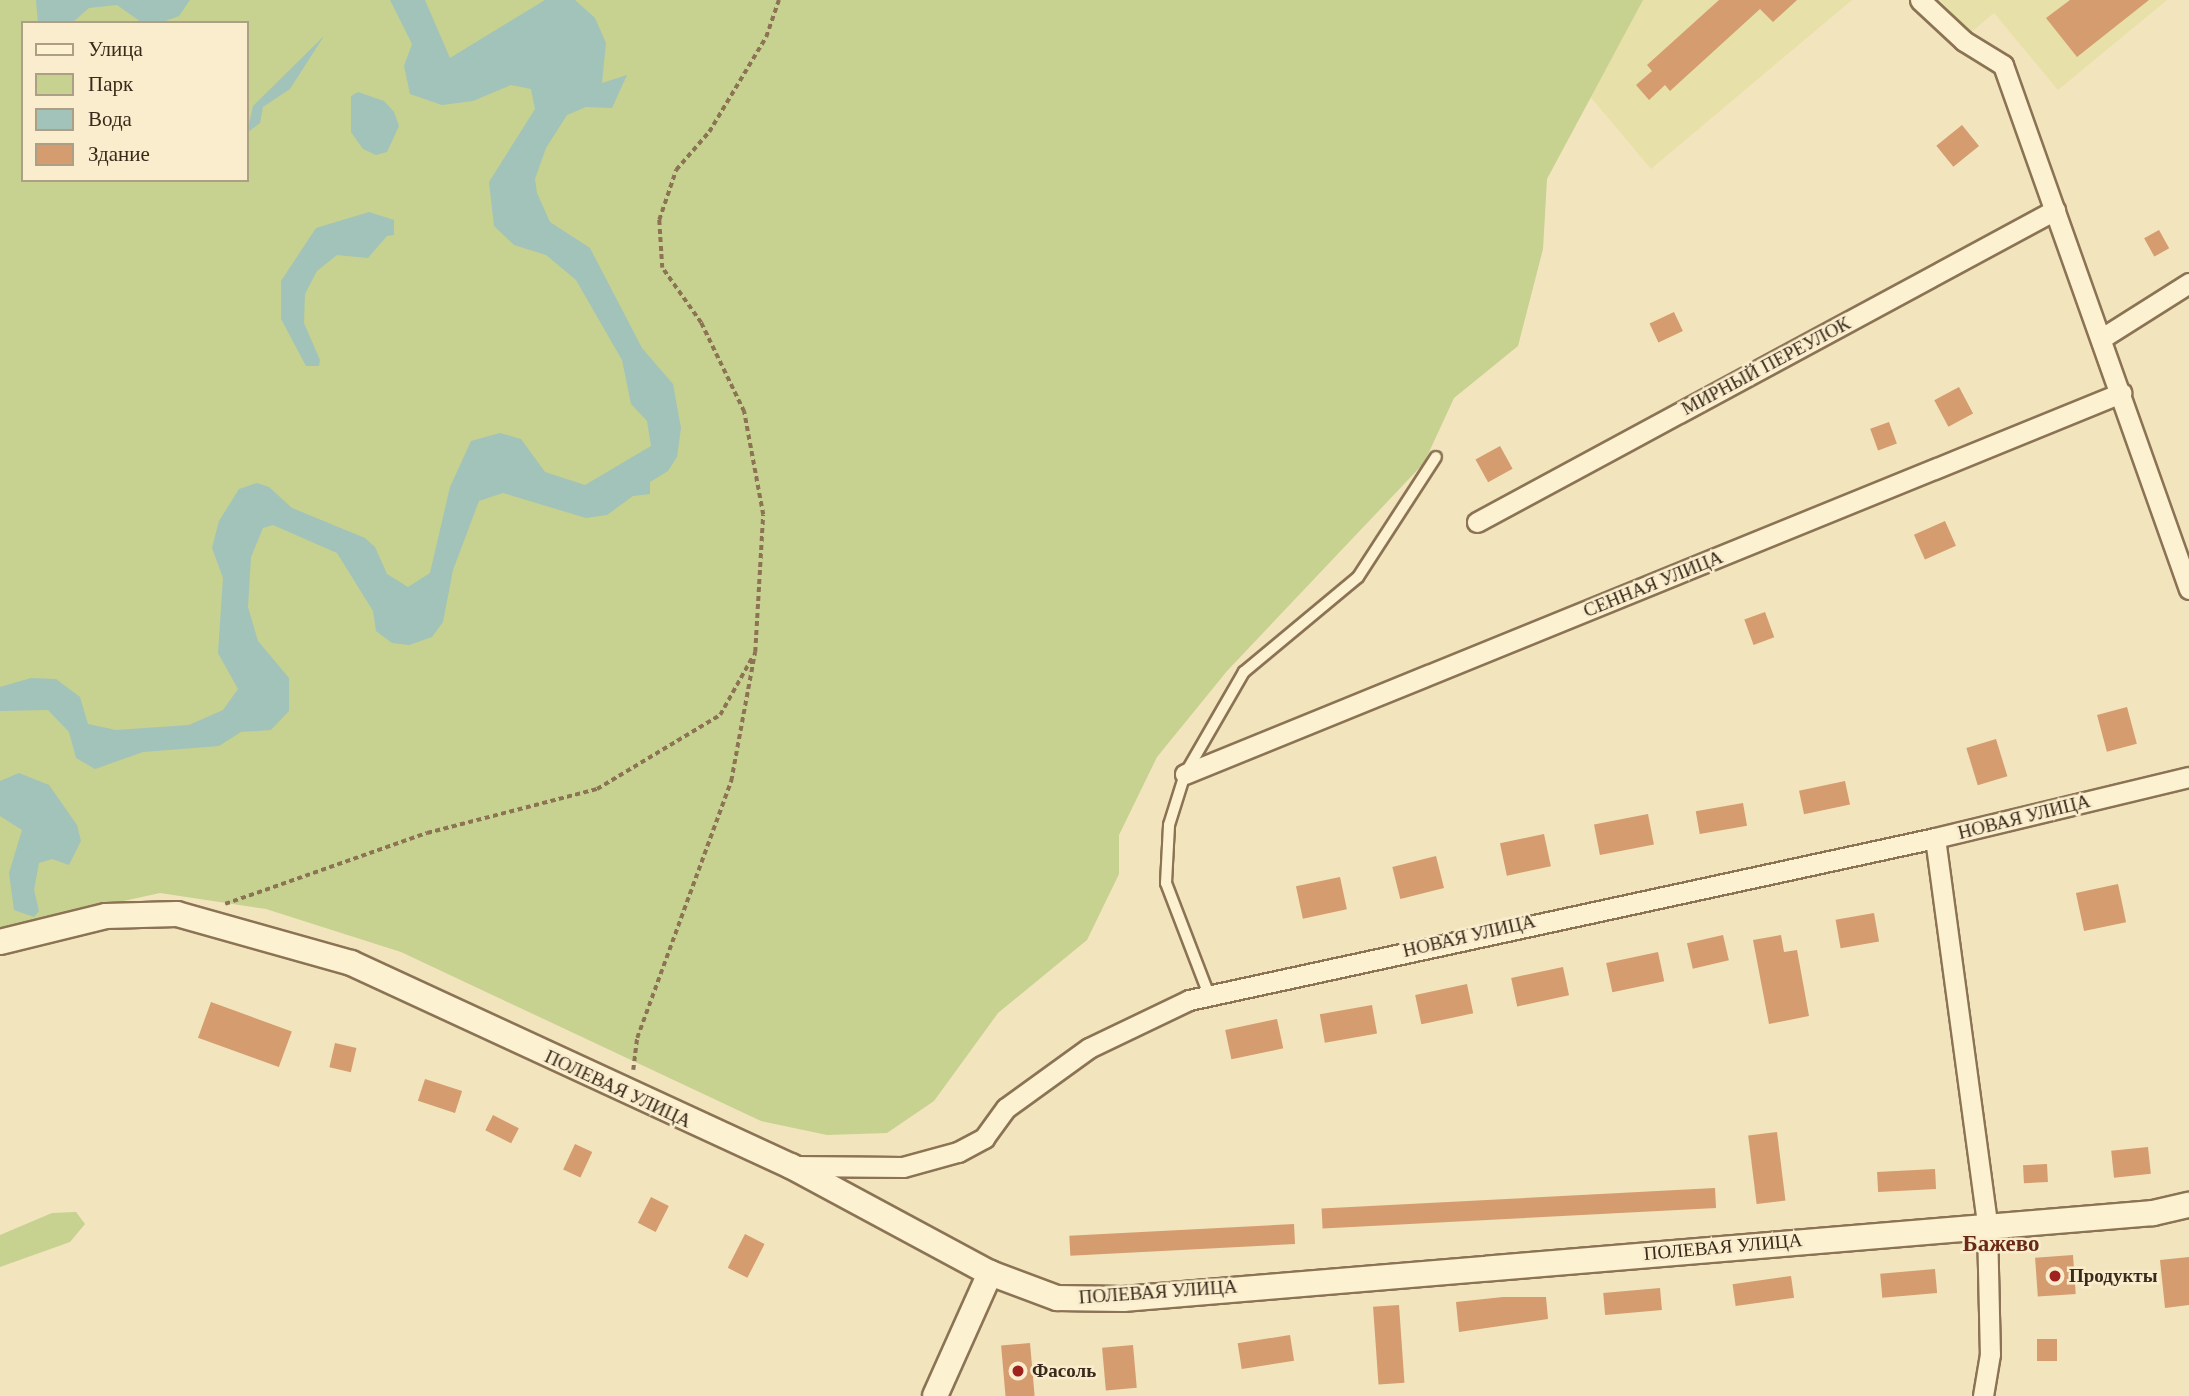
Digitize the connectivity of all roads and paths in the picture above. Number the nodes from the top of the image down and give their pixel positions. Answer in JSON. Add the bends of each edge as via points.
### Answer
{"nodes":[{"id":1,"x":779,"y":0,"type":"edge"},
{"id":2,"x":1920,"y":0,"type":"edge"},
{"id":3,"x":2055,"y":210,"type":"junction"},
{"id":4,"x":2189,"y":283,"type":"edge"},
{"id":5,"x":2102,"y":338,"type":"junction"},
{"id":6,"x":2122,"y":393,"type":"junction"},
{"id":7,"x":1436,"y":457,"type":"dead end"},
{"id":8,"x":1477,"y":522,"type":"dead end"},
{"id":9,"x":2189,"y":589,"type":"edge"},
{"id":10,"x":755,"y":652,"type":"junction"},
{"id":11,"x":1185,"y":774,"type":"junction"},
{"id":12,"x":2189,"y":777,"type":"edge"},
{"id":13,"x":1935,"y":838,"type":"junction"},
{"id":14,"x":197,"y":919,"type":"junction"},
{"id":15,"x":0,"y":942,"type":"edge"},
{"id":16,"x":1209,"y":995,"type":"junction"},
{"id":17,"x":630,"y":1096,"type":"junction"},
{"id":18,"x":791,"y":1166,"type":"junction"},
{"id":19,"x":2189,"y":1205,"type":"edge"},
{"id":20,"x":1987,"y":1225,"type":"junction"},
{"id":21,"x":990,"y":1273,"type":"junction"},
{"id":22,"x":935,"y":1396,"type":"edge"},
{"id":23,"x":1983,"y":1396,"type":"edge"}],
"edges":[{"from":1,"to":10,"type":"path","via":[[766,37],[709,132],[676,170],[659,220],[663,268],[701,323],[744,412],[763,515]]},
{"from":2,"to":3,"type":"street","via":[[1964,41],[2003,65]]},
{"from":3,"to":5,"type":"street"},
{"from":3,"to":8,"type":"street","name":"МИРНЫЙ ПЕРЕУЛОК"},
{"from":4,"to":5,"type":"street"},
{"from":5,"to":6,"type":"street"},
{"from":6,"to":9,"type":"street"},
{"from":6,"to":11,"type":"street","name":"СЕННАЯ УЛИЦА"},
{"from":7,"to":11,"type":"lane","via":[[1358,577],[1244,672]]},
{"from":10,"to":14,"type":"path","via":[[720,715],[597,789],[335,862],[246,893]]},
{"from":10,"to":17,"type":"path","via":[[731,781],[637,1038]]},
{"from":11,"to":16,"type":"lane","via":[[1169,825],[1166,883]]},
{"from":12,"to":13,"type":"street","name":"НОВАЯ УЛИЦА"},
{"from":13,"to":16,"type":"street","name":"НОВАЯ УЛИЦА"},
{"from":13,"to":20,"type":"street"},
{"from":14,"to":15,"type":"street","name":"ПОЛЕВАЯ УЛИЦА","via":[[140,912]]},
{"from":14,"to":17,"type":"street","name":"ПОЛЕВАЯ УЛИЦА","via":[[351,963]]},
{"from":16,"to":18,"type":"street","name":"НОВАЯ УЛИЦА","via":[[1089,1048],[1006,1108],[984,1138],[958,1152],[903,1167]]},
{"from":17,"to":18,"type":"street","name":"ПОЛЕВАЯ УЛИЦА"},
{"from":18,"to":21,"type":"street","name":"ПОЛЕВАЯ УЛИЦА"},
{"from":19,"to":20,"type":"street","name":"ПОЛЕВАЯ УЛИЦА","via":[[2153,1213]]},
{"from":20,"to":21,"type":"street","name":"ПОЛЕВАЯ УЛИЦА","via":[[1123,1298],[1057,1298]]},
{"from":20,"to":23,"type":"street","via":[[1990,1354]]},
{"from":21,"to":22,"type":"street"}]}
